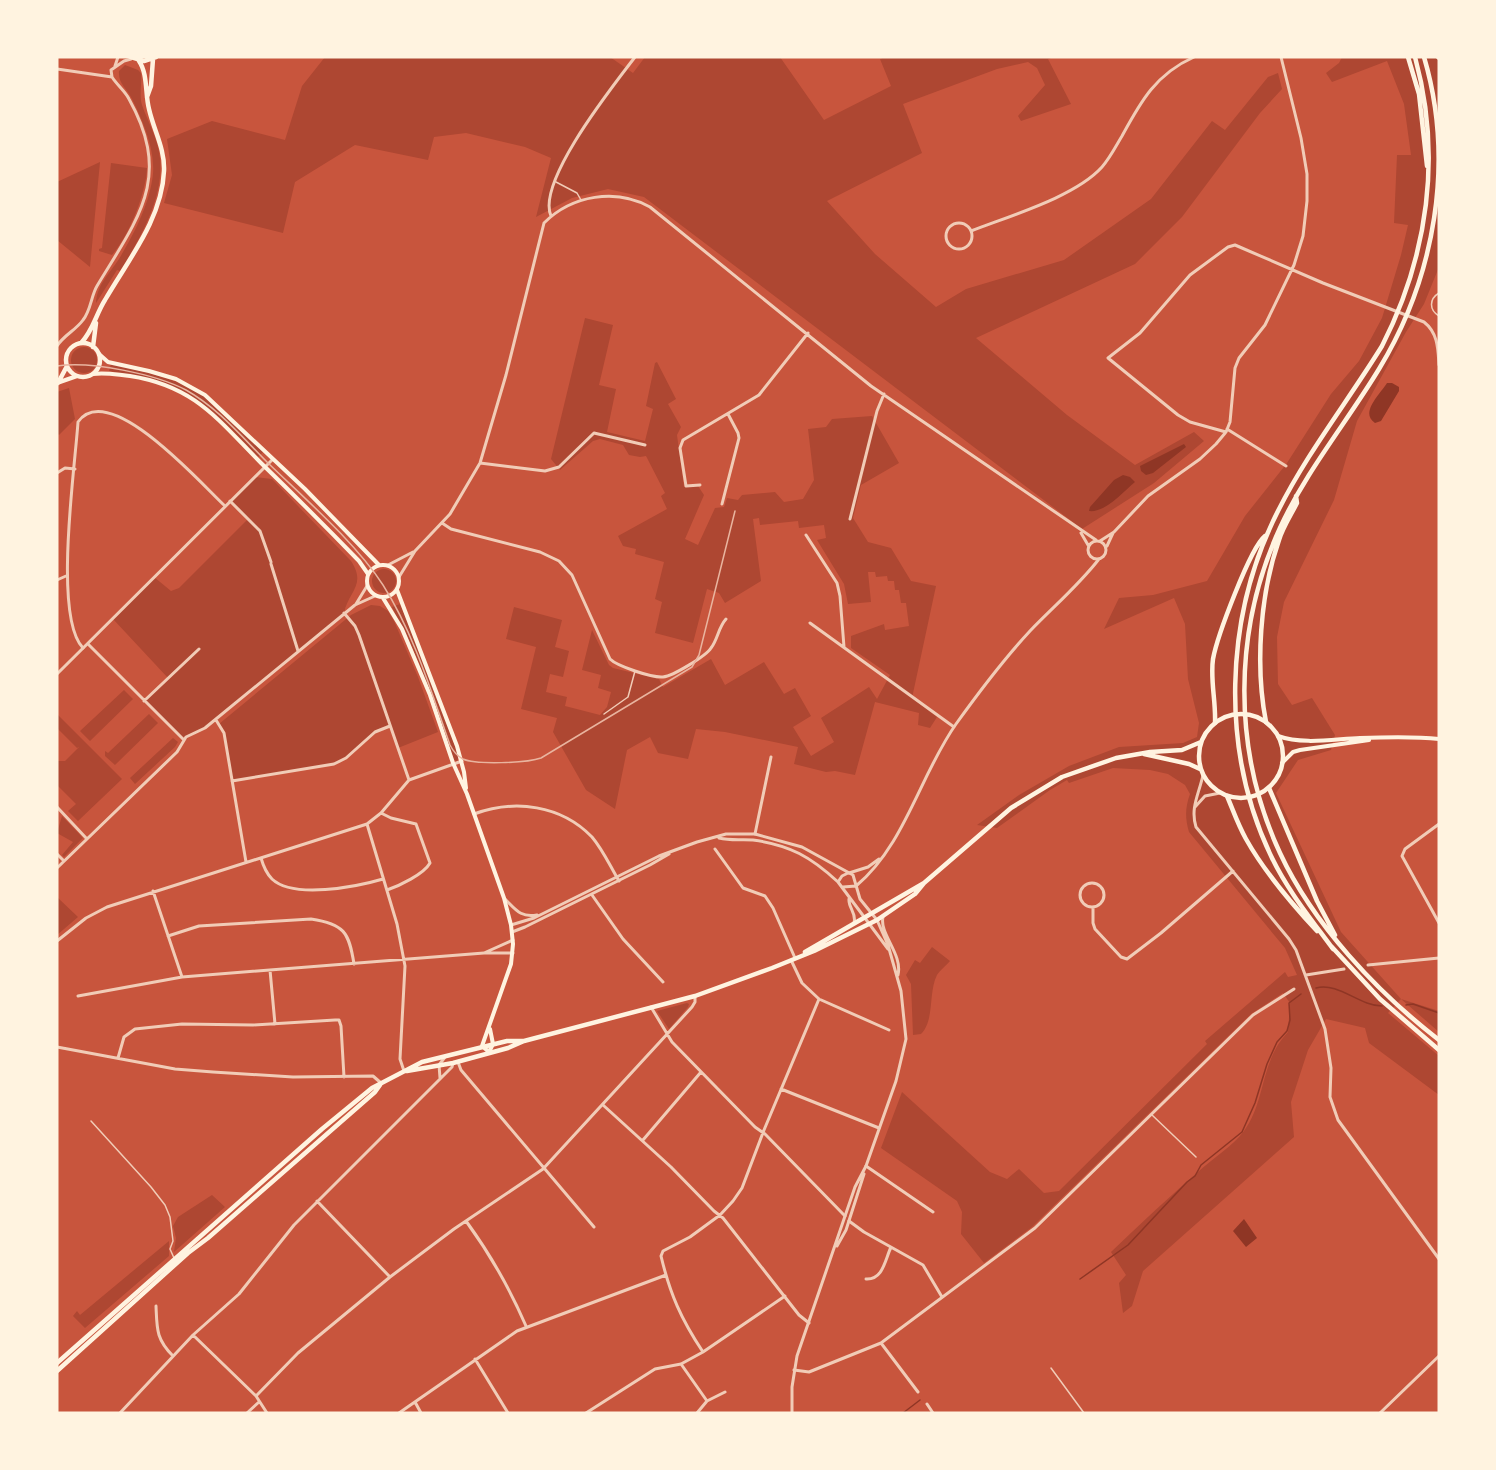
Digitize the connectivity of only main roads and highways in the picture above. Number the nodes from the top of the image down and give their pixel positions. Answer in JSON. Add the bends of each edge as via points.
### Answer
{"nodes":[{"id":1,"x":1408,"y":57,"type":"edge"},
{"id":2,"x":1415,"y":57,"type":"edge"},
{"id":3,"x":1425,"y":57,"type":"edge"},
{"id":4,"x":155,"y":58,"type":"edge"},
{"id":5,"x":134,"y":59,"type":"edge"},
{"id":6,"x":147,"y":97,"type":"junction"},
{"id":7,"x":1429,"y":175,"type":"junction"},
{"id":8,"x":1439,"y":215,"type":"edge"},
{"id":9,"x":1434,"y":227,"type":"junction"},
{"id":10,"x":97,"y":316,"type":"junction"},
{"id":11,"x":81,"y":343,"type":"junction"},
{"id":12,"x":93,"y":347,"type":"junction"},
{"id":13,"x":99,"y":354,"type":"junction"},
{"id":14,"x":67,"y":366,"type":"junction"},
{"id":15,"x":93,"y":374,"type":"junction"},
{"id":16,"x":77,"y":376,"type":"junction"},
{"id":17,"x":58,"y":383,"type":"edge"},
{"id":18,"x":1296,"y":496,"type":"junction"},
{"id":19,"x":1267,"y":534,"type":"junction"},
{"id":20,"x":380,"y":565,"type":"junction"},
{"id":21,"x":368,"y":574,"type":"junction"},
{"id":22,"x":397,"y":590,"type":"junction"},
{"id":23,"x":383,"y":598,"type":"junction"},
{"id":24,"x":1266,"y":722,"type":"junction"},
{"id":25,"x":1215,"y":723,"type":"junction"},
{"id":26,"x":1278,"y":736,"type":"junction"},
{"id":27,"x":1376,"y":739,"type":"junction"},
{"id":28,"x":1439,"y":739,"type":"edge"},
{"id":29,"x":1201,"y":742,"type":"junction"},
{"id":30,"x":1142,"y":754,"type":"junction"},
{"id":31,"x":1282,"y":763,"type":"junction"},
{"id":32,"x":1201,"y":769,"type":"junction"},
{"id":33,"x":1269,"y":788,"type":"junction"},
{"id":34,"x":466,"y":791,"type":"junction"},
{"id":35,"x":1227,"y":796,"type":"junction"},
{"id":36,"x":924,"y":883,"type":"junction"},
{"id":37,"x":1336,"y":939,"type":"junction"},
{"id":38,"x":1333,"y":949,"type":"junction"},
{"id":39,"x":793,"y":959,"type":"junction"},
{"id":40,"x":490,"y":1029,"type":"junction"},
{"id":41,"x":1439,"y":1040,"type":"edge"},
{"id":42,"x":524,"y":1041,"type":"junction"},
{"id":43,"x":493,"y":1044,"type":"junction"},
{"id":44,"x":482,"y":1046,"type":"junction"},
{"id":45,"x":1439,"y":1050,"type":"edge"},
{"id":46,"x":489,"y":1052,"type":"junction"},
{"id":47,"x":405,"y":1071,"type":"junction"},
{"id":48,"x":381,"y":1084,"type":"junction"},
{"id":49,"x":57,"y":1363,"type":"edge"},
{"id":50,"x":57,"y":1371,"type":"edge"}],
"edges":[{"from":1,"to":7,"type":"main road","via":[[1419,94]]},
{"from":2,"to":7,"type":"main road","via":[[1427,111]]},
{"from":3,"to":9,"type":"main road","via":[[1438,137]]},
{"from":4,"to":5,"type":"main road"},
{"from":4,"to":6,"type":"main road"},
{"from":5,"to":6,"type":"main road","via":[[143,68]]},
{"from":6,"to":10,"type":"main road","via":[[164,172],[158,199],[139,244]]},
{"from":7,"to":19,"type":"main road","via":[[1419,249],[1393,325],[1285,497]]},
{"from":8,"to":9,"type":"main road"},
{"from":9,"to":18,"type":"main road","via":[[1421,278],[1402,328]]},
{"from":10,"to":11,"type":"main road"},
{"from":10,"to":12,"type":"main road"},
{"from":11,"to":12,"type":"main road"},
{"from":11,"to":14,"type":"main road","via":[[68,352]]},
{"from":12,"to":13,"type":"main road"},
{"from":13,"to":15,"type":"main road","via":[[99,365]]},
{"from":13,"to":20,"type":"main road","via":[[108,362],[158,373],[197,390]]},
{"from":14,"to":16,"type":"main road"},
{"from":14,"to":17,"type":"main road"},
{"from":15,"to":16,"type":"main road"},
{"from":15,"to":21,"type":"main road","via":[[162,384],[217,416]]},
{"from":16,"to":17,"type":"main road"},
{"from":18,"to":24,"type":"main road","via":[[1297,503],[1271,566],[1264,605],[1261,657]]},
{"from":18,"to":37,"type":"main road","via":[[1266,561],[1256,596],[1246,643],[1244,699],[1250,758],[1281,855],[1304,896]]},
{"from":19,"to":25,"type":"main road","via":[[1259,540],[1244,572],[1214,657]]},
{"from":19,"to":38,"type":"main road","via":[[1246,596],[1238,644],[1235,699],[1240,759],[1265,842],[1286,883]]},
{"from":20,"to":21,"type":"main road"},
{"from":20,"to":22,"type":"main road","via":[[395,570],[399,577]]},
{"from":21,"to":23,"type":"main road","via":[[367,586],[375,596]]},
{"from":22,"to":23,"type":"main road"},
{"from":22,"to":34,"type":"main road","via":[[462,761]]},
{"from":23,"to":34,"type":"main road","via":[[411,648]]},
{"from":24,"to":25,"type":"main road","via":[[1235,715]]},
{"from":24,"to":26,"type":"main road"},
{"from":25,"to":29,"type":"main road"},
{"from":26,"to":27,"type":"main road"},
{"from":26,"to":31,"type":"main road"},
{"from":27,"to":28,"type":"main road"},
{"from":27,"to":31,"type":"main road","via":[[1300,750]]},
{"from":29,"to":30,"type":"main road","via":[[1182,750]]},
{"from":29,"to":32,"type":"main road"},
{"from":30,"to":32,"type":"main road"},
{"from":30,"to":36,"type":"main road","via":[[1074,772],[1042,788],[1011,808]]},
{"from":31,"to":33,"type":"main road"},
{"from":32,"to":35,"type":"main road","via":[[1213,788]]},
{"from":33,"to":35,"type":"main road","via":[[1249,798]]},
{"from":33,"to":37,"type":"main road"},
{"from":34,"to":40,"type":"main road","via":[[504,898],[513,940],[509,974]]},
{"from":35,"to":38,"type":"main road","via":[[1263,866]]},
{"from":36,"to":39,"type":"main road"},
{"from":36,"to":39,"type":"main road","via":[[915,894],[877,920]]},
{"from":37,"to":41,"type":"main road","via":[[1370,978]]},
{"from":38,"to":45,"type":"main road","via":[[1380,999]]},
{"from":39,"to":42,"type":"main road","via":[[695,996]]},
{"from":40,"to":43,"type":"main road"},
{"from":40,"to":44,"type":"main road"},
{"from":42,"to":43,"type":"main road"},
{"from":42,"to":46,"type":"main road"},
{"from":43,"to":44,"type":"main road"},
{"from":43,"to":46,"type":"main road"},
{"from":44,"to":46,"type":"main road"},
{"from":44,"to":47,"type":"main road","via":[[413,1065]]},
{"from":46,"to":47,"type":"main road"},
{"from":47,"to":48,"type":"main road"},
{"from":48,"to":49,"type":"main road","via":[[322,1129]]},
{"from":48,"to":50,"type":"main road"}]}
